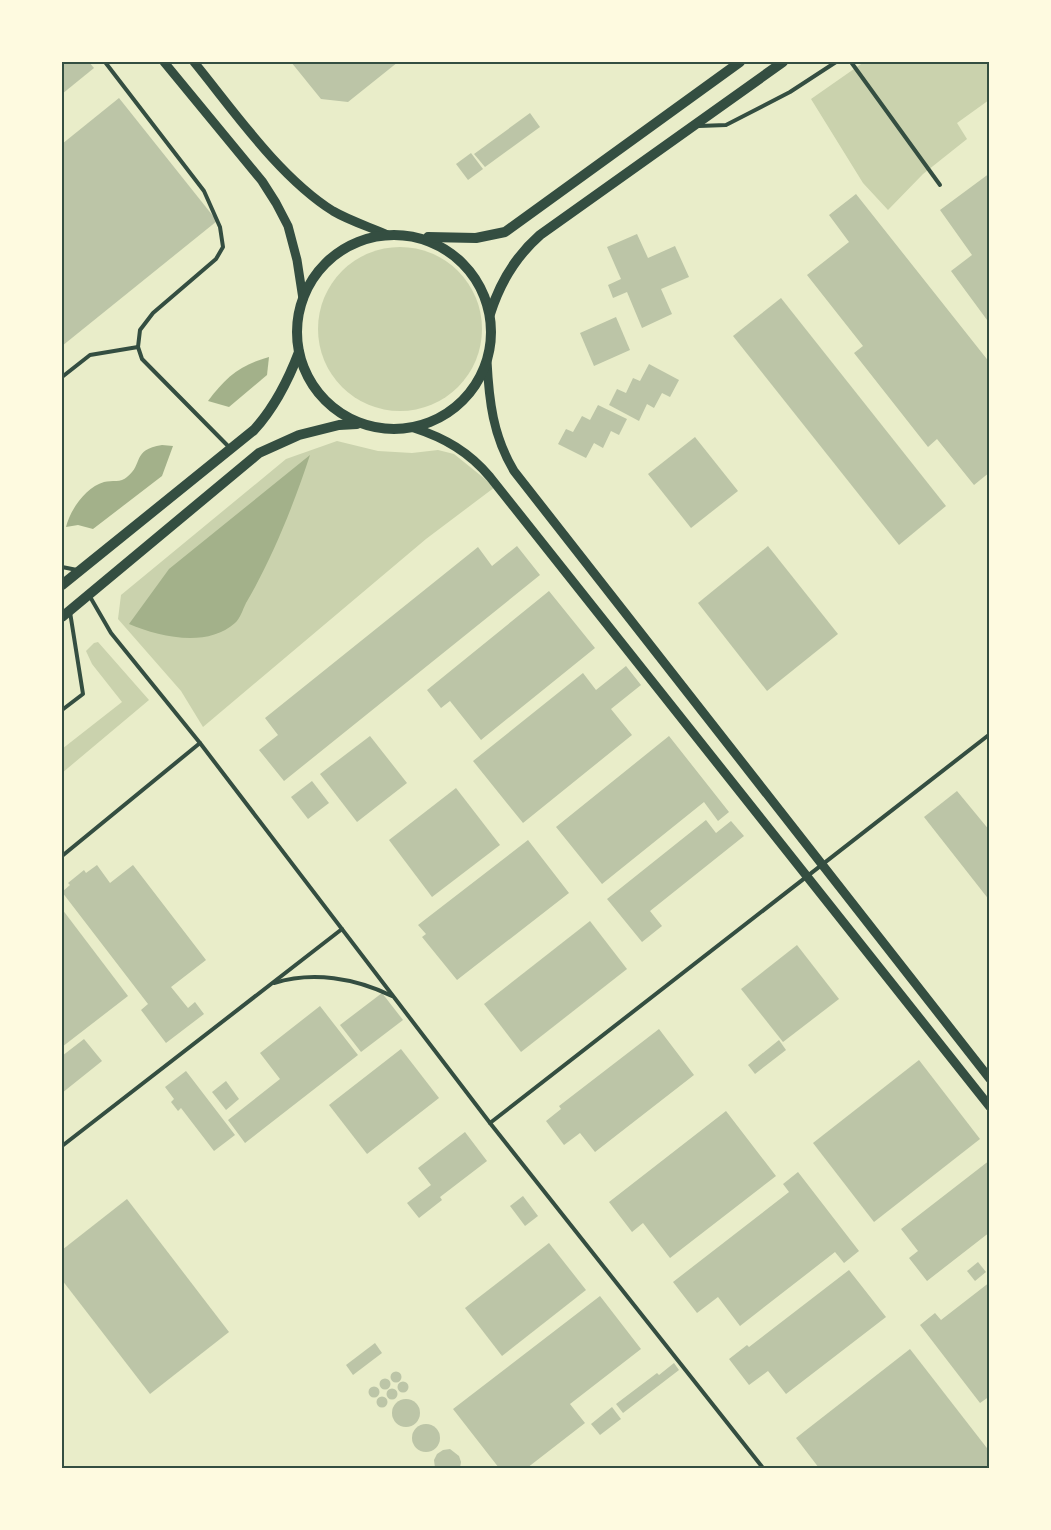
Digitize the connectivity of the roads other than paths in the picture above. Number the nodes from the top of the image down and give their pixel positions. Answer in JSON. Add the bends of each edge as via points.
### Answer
{"nodes":[{"id":1,"x":105,"y":62,"type":"edge"},
{"id":2,"x":164,"y":62,"type":"edge"},
{"id":3,"x":194,"y":62,"type":"edge"},
{"id":4,"x":740,"y":62,"type":"edge"},
{"id":5,"x":783,"y":62,"type":"edge"},
{"id":6,"x":836,"y":62,"type":"edge"},
{"id":7,"x":851,"y":62,"type":"edge"},
{"id":8,"x":689,"y":127,"type":"junction"},
{"id":9,"x":940,"y":185,"type":"dead end"},
{"id":10,"x":388,"y":235,"type":"junction"},
{"id":11,"x":416,"y":237,"type":"junction"},
{"id":12,"x":303,"y":299,"type":"junction"},
{"id":13,"x":490,"y":314,"type":"junction"},
{"id":14,"x":138,"y":347,"type":"junction"},
{"id":15,"x":299,"y":351,"type":"junction"},
{"id":16,"x":487,"y":361,"type":"junction"},
{"id":17,"x":62,"y":377,"type":"edge"},
{"id":18,"x":360,"y":423,"type":"junction"},
{"id":19,"x":414,"y":428,"type":"junction"},
{"id":20,"x":232,"y":450,"type":"junction"},
{"id":21,"x":62,"y":567,"type":"edge"},
{"id":22,"x":80,"y":570,"type":"junction"},
{"id":23,"x":62,"y":585,"type":"edge"},
{"id":24,"x":89,"y":595,"type":"junction"},
{"id":25,"x":66,"y":614,"type":"edge"},
{"id":26,"x":62,"y":710,"type":"edge"},
{"id":27,"x":990,"y":734,"type":"edge"},
{"id":28,"x":200,"y":743,"type":"junction"},
{"id":29,"x":62,"y":856,"type":"edge"},
{"id":30,"x":823,"y":865,"type":"junction"},
{"id":31,"x":808,"y":876,"type":"junction"},
{"id":32,"x":342,"y":929,"type":"junction"},
{"id":33,"x":270,"y":984,"type":"junction"},
{"id":34,"x":394,"y":998,"type":"junction"},
{"id":35,"x":990,"y":1079,"type":"edge"},
{"id":36,"x":990,"y":1107,"type":"edge"},
{"id":37,"x":490,"y":1123,"type":"junction"},
{"id":38,"x":62,"y":1146,"type":"edge"},
{"id":39,"x":763,"y":1468,"type":"edge"}],
"edges":[{"from":1,"to":14,"type":"lane","via":[[204,191],[224,247],[216,259],[153,314],[140,330]]},
{"from":2,"to":12,"type":"street","via":[[276,203],[288,226]]},
{"from":3,"to":10,"type":"street","via":[[301,186],[334,212]]},
{"from":4,"to":11,"type":"main road","via":[[505,232],[476,238]]},
{"from":5,"to":8,"type":"main road"},
{"from":6,"to":8,"type":"lane","via":[[790,92],[726,125]]},
{"from":7,"to":9,"type":"lane"},
{"from":8,"to":13,"type":"main road","via":[[529,245],[505,277]]},
{"from":10,"to":11,"type":"main road"},
{"from":10,"to":12,"type":"main road","via":[[361,241],[336,254],[316,274]]},
{"from":11,"to":13,"type":"main road","via":[[442,247],[465,264],[481,287]]},
{"from":12,"to":15,"type":"main road","via":[[298,320]]},
{"from":13,"to":16,"type":"main road","via":[[491,346]]},
{"from":14,"to":17,"type":"lane","via":[[90,355]]},
{"from":14,"to":20,"type":"lane","via":[[142,359]]},
{"from":15,"to":18,"type":"main road","via":[[320,396]]},
{"from":15,"to":20,"type":"main road","via":[[273,407]]},
{"from":16,"to":19,"type":"main road","via":[[465,399],[441,417]]},
{"from":16,"to":30,"type":"street","via":[[495,430],[514,471]]},
{"from":18,"to":19,"type":"main road","via":[[387,429]]},
{"from":18,"to":24,"type":"main road","via":[[312,431],[259,453]]},
{"from":19,"to":31,"type":"street","via":[[449,442],[481,466]]},
{"from":20,"to":22,"type":"main road"},
{"from":21,"to":22,"type":"lane"},
{"from":22,"to":23,"type":"main road"},
{"from":24,"to":25,"type":"main road"},
{"from":24,"to":28,"type":"lane","via":[[111,633]]},
{"from":25,"to":26,"type":"lane","via":[[83,694]]},
{"from":27,"to":30,"type":"lane"},
{"from":28,"to":29,"type":"lane"},
{"from":28,"to":32,"type":"lane"},
{"from":30,"to":31,"type":"lane"},
{"from":30,"to":35,"type":"street"},
{"from":31,"to":36,"type":"street"},
{"from":31,"to":37,"type":"lane"},
{"from":32,"to":33,"type":"lane"},
{"from":32,"to":34,"type":"lane"},
{"from":33,"to":34,"type":"lane","via":[[296,978],[333,978],[363,984]]},
{"from":33,"to":38,"type":"lane"},
{"from":34,"to":37,"type":"lane"},
{"from":37,"to":39,"type":"lane"}]}
